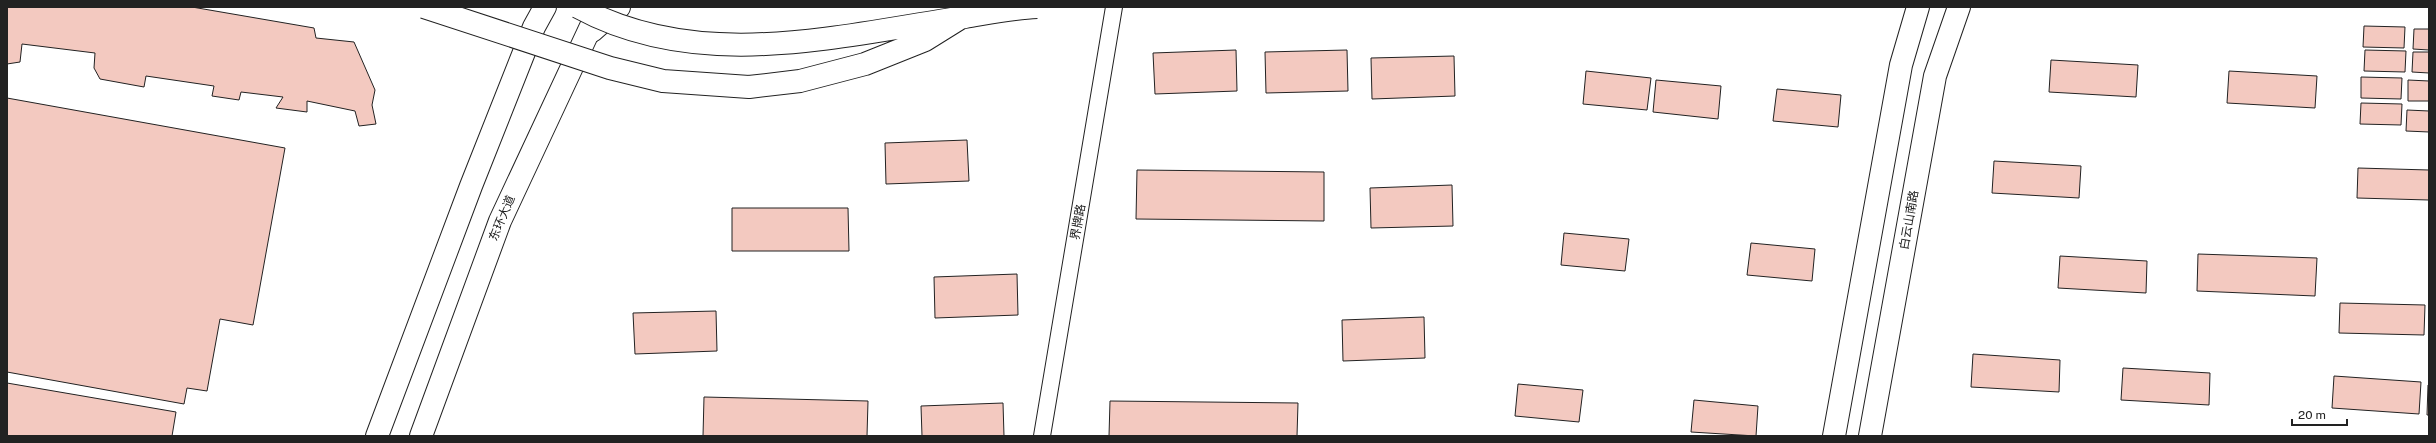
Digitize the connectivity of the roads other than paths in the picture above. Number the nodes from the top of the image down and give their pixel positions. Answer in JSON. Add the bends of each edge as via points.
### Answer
{"nodes":[{"id":1,"x":424,"y":7,"type":"edge"},
{"id":2,"x":545,"y":7,"type":"edge"},
{"id":3,"x":578,"y":7,"type":"edge"},
{"id":4,"x":600,"y":7,"type":"edge"},
{"id":5,"x":619,"y":7,"type":"edge"},
{"id":6,"x":978,"y":7,"type":"edge"},
{"id":7,"x":1037,"y":7,"type":"edge"},
{"id":8,"x":1114,"y":7,"type":"edge"},
{"id":9,"x":1918,"y":7,"type":"edge"},
{"id":10,"x":1959,"y":7,"type":"edge"},
{"id":11,"x":536,"y":17,"type":"edge"},
{"id":12,"x":584,"y":38,"type":"junction"},
{"id":13,"x":377,"y":436,"type":"edge"},
{"id":14,"x":421,"y":436,"type":"edge"},
{"id":15,"x":1042,"y":436,"type":"edge"},
{"id":16,"x":1834,"y":436,"type":"edge"},
{"id":17,"x":1870,"y":436,"type":"edge"}],
"edges":[{"from":1,"to":6,"type":"main road","bridge":true,"via":[[610,68],[663,81],[749,87],[800,81],[865,64],[925,40]]},
{"from":2,"to":11,"type":"main road"},
{"from":3,"to":7,"type":"main road","bridge":true,"via":[[634,32],[705,45],[804,41]]},
{"from":4,"to":12,"type":"main road","name":"东环大道"},
{"from":5,"to":12,"type":"main road"},
{"from":8,"to":15,"type":"street","name":"界牌路"},
{"from":9,"to":16,"type":"main road","via":[[1901,65]]},
{"from":10,"to":17,"type":"main road","name":"白云山南路","via":[[1935,76]]},
{"from":11,"to":13,"type":"main road"},
{"from":12,"to":14,"type":"main road","name":"东环大道","via":[[500,221]]}]}
